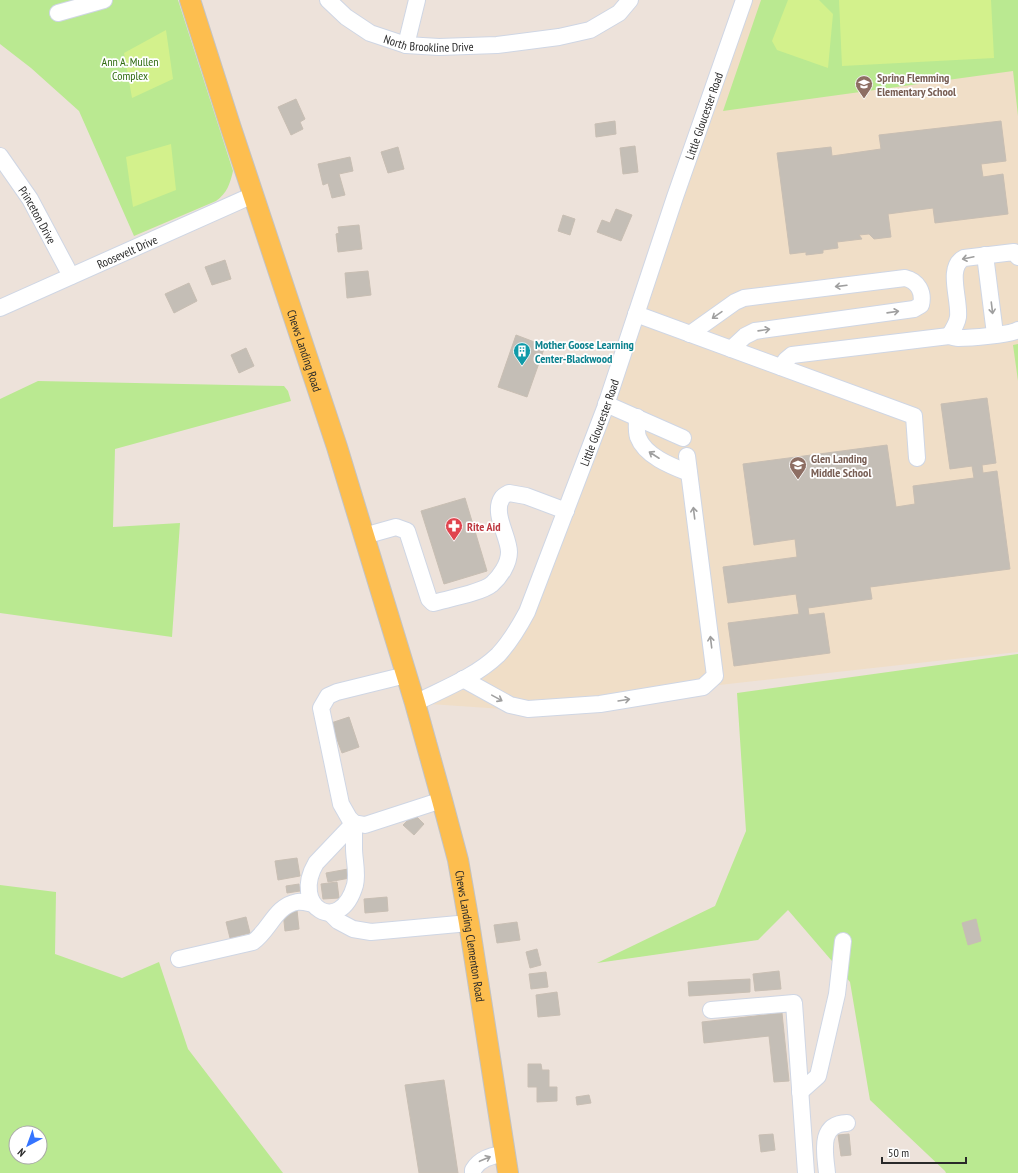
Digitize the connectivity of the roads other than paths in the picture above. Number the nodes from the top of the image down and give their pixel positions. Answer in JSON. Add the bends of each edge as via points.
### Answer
{"nodes":[{"id":1,"x":104,"y":0,"type":"edge"},
{"id":2,"x":190,"y":0,"type":"edge"},
{"id":3,"x":328,"y":0,"type":"edge"},
{"id":4,"x":417,"y":0,"type":"edge"},
{"id":5,"x":630,"y":0,"type":"edge"},
{"id":6,"x":744,"y":0,"type":"edge"},
{"id":7,"x":58,"y":14,"type":"dead end"},
{"id":8,"x":406,"y":44,"type":"junction"},
{"id":9,"x":0,"y":156,"type":"edge"},
{"id":10,"x":253,"y":195,"type":"junction"},
{"id":11,"x":985,"y":256,"type":"junction"},
{"id":12,"x":1018,"y":257,"type":"edge"},
{"id":13,"x":71,"y":276,"type":"junction"},
{"id":14,"x":0,"y":308,"type":"edge"},
{"id":15,"x":636,"y":314,"type":"junction"},
{"id":16,"x":1018,"y":330,"type":"edge"},
{"id":17,"x":690,"y":334,"type":"junction"},
{"id":18,"x":995,"y":334,"type":"junction"},
{"id":19,"x":949,"y":336,"type":"junction"},
{"id":20,"x":731,"y":349,"type":"junction"},
{"id":21,"x":781,"y":367,"type":"junction"},
{"id":22,"x":606,"y":404,"type":"junction"},
{"id":23,"x":637,"y":417,"type":"junction"},
{"id":24,"x":683,"y":438,"type":"dead end"},
{"id":25,"x":687,"y":456,"type":"dead end"},
{"id":26,"x":917,"y":458,"type":"dead end"},
{"id":27,"x":689,"y":473,"type":"junction"},
{"id":28,"x":566,"y":511,"type":"junction"},
{"id":29,"x":364,"y":536,"type":"junction"},
{"id":30,"x":406,"y":675,"type":"junction"},
{"id":31,"x":463,"y":679,"type":"junction"},
{"id":32,"x":415,"y":703,"type":"junction"},
{"id":33,"x":442,"y":800,"type":"junction"},
{"id":34,"x":354,"y":823,"type":"junction"},
{"id":35,"x":314,"y":904,"type":"junction"},
{"id":36,"x":330,"y":913,"type":"junction"},
{"id":37,"x":469,"y":923,"type":"junction"},
{"id":38,"x":843,"y":941,"type":"dead end"},
{"id":39,"x":179,"y":959,"type":"dead end"},
{"id":40,"x":711,"y":1010,"type":"dead end"},
{"id":41,"x":800,"y":1092,"type":"junction"},
{"id":42,"x":847,"y":1123,"type":"dead end"},
{"id":43,"x":505,"y":1154,"type":"junction"},
{"id":44,"x":473,"y":1173,"type":"edge"},
{"id":45,"x":508,"y":1173,"type":"edge"},
{"id":46,"x":806,"y":1173,"type":"edge"},
{"id":47,"x":827,"y":1173,"type":"edge"}],
"edges":[{"from":1,"to":7,"type":"street"},
{"from":2,"to":10,"type":"main road","name":"Chews Landing Road"},
{"from":3,"to":8,"type":"street","name":"North Brookline Drive","via":[[346,17],[370,33]]},
{"from":4,"to":8,"type":"street"},
{"from":5,"to":8,"type":"street","name":"North Brookline Drive","via":[[619,13],[590,30],[497,46],[438,47]]},
{"from":6,"to":15,"type":"street","name":"Little Gloucester Road"},
{"from":9,"to":13,"type":"street","name":"Princeton Drive","via":[[30,199]]},
{"from":10,"to":13,"type":"street","name":"Roosevelt Drive"},
{"from":10,"to":29,"type":"main road","name":"Chews Landing Road"},
{"from":11,"to":12,"type":"street","via":[[1014,252]]},
{"from":11,"to":18,"type":"street","one_way":true},
{"from":11,"to":19,"type":"street","one_way":true,"via":[[964,258],[956,266],[958,316]]},
{"from":13,"to":14,"type":"street","name":"Roosevelt Drive"},
{"from":15,"to":17,"type":"street"},
{"from":15,"to":22,"type":"street","name":"Little Gloucester Road"},
{"from":16,"to":18,"type":"street"},
{"from":17,"to":20,"type":"street"},
{"from":20,"to":17,"type":"street","one_way":true,"via":[[755,331],[914,309],[921,305],[919,287],[905,278],[744,298]]},
{"from":18,"to":19,"type":"street","via":[[956,339]]},
{"from":19,"to":21,"type":"street","via":[[792,355]]},
{"from":20,"to":21,"type":"street"},
{"from":21,"to":26,"type":"street","via":[[914,416]]},
{"from":22,"to":23,"type":"street"},
{"from":22,"to":28,"type":"street","name":"Little Gloucester Road"},
{"from":23,"to":24,"type":"street"},
{"from":27,"to":23,"type":"street","one_way":true,"via":[[647,450],[638,436]]},
{"from":25,"to":27,"type":"street"},
{"from":31,"to":27,"type":"street","one_way":true,"via":[[510,705],[528,709],[600,704],[703,687],[715,676]]},
{"from":28,"to":29,"type":"street","via":[[526,496],[509,493],[502,498],[498,510],[509,552],[500,574],[491,585],[481,590],[433,603],[429,599],[407,531],[396,527]]},
{"from":28,"to":31,"type":"street","name":"Little Gloucester Road","via":[[518,631],[498,655]]},
{"from":29,"to":30,"type":"main road","name":"Chews Landing Road"},
{"from":30,"to":32,"type":"main road","name":"Chews Landing Road"},
{"from":30,"to":34,"type":"street","via":[[337,692],[328,696],[321,708],[341,804]]},
{"from":31,"to":32,"type":"street","name":"Little Gloucester Road"},
{"from":32,"to":33,"type":"main road","name":"Chews Landing Clementon Road"},
{"from":33,"to":34,"type":"street","via":[[365,825]]},
{"from":33,"to":37,"type":"main road","name":"Chews Landing Clementon Road","via":[[458,860]]},
{"from":34,"to":35,"type":"street","via":[[311,870],[308,881],[309,893]]},
{"from":34,"to":36,"type":"street","via":[[355,886],[344,904],[337,911]]},
{"from":35,"to":36,"type":"street","via":[[322,911]]},
{"from":35,"to":39,"type":"street","via":[[299,902],[287,905],[276,914],[259,938],[253,942]]},
{"from":36,"to":37,"type":"street","via":[[353,929],[371,932]]},
{"from":37,"to":43,"type":"main road","name":"Chews Landing Clementon Road"},
{"from":38,"to":41,"type":"street","via":[[837,994],[818,1076]]},
{"from":40,"to":41,"type":"street","via":[[794,1003]]},
{"from":41,"to":46,"type":"street"},
{"from":42,"to":47,"type":"street","via":[[839,1124],[827,1134],[824,1147]]},
{"from":44,"to":43,"type":"street","one_way":true,"via":[[472,1170],[477,1163]]},
{"from":43,"to":45,"type":"main road","name":"Chews Landing Clementon Road"}]}
